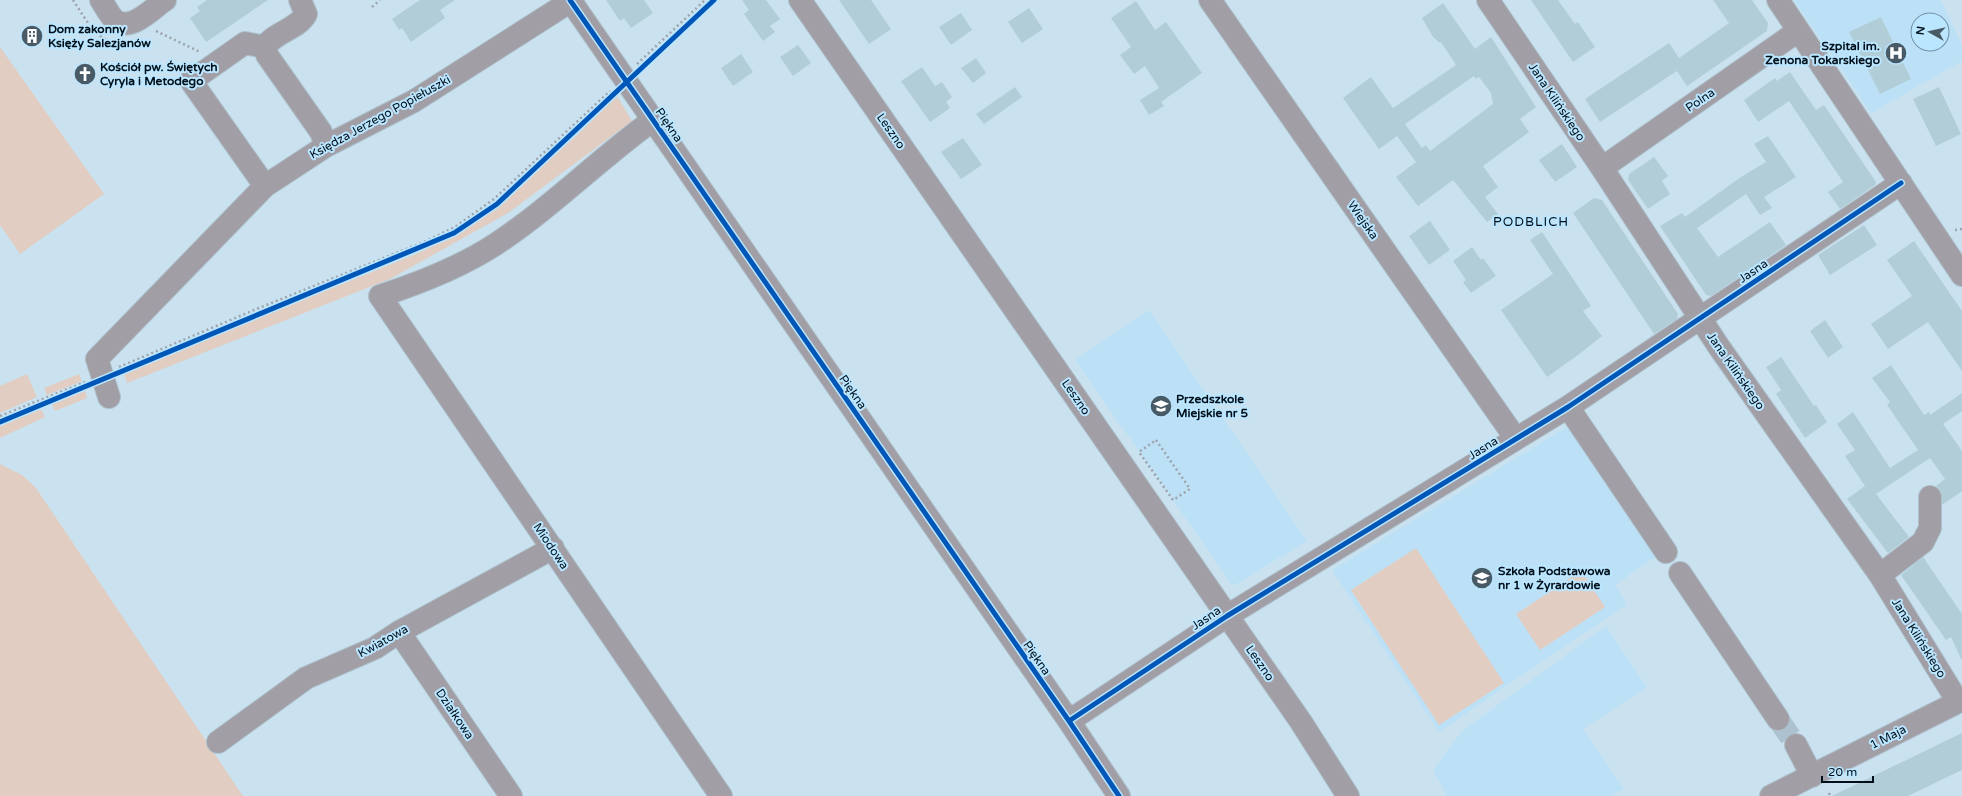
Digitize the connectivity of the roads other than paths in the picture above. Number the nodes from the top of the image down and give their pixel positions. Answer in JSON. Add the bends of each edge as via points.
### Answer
{"nodes":[{"id":1,"x":101,"y":0,"type":"edge"},
{"id":2,"x":165,"y":0,"type":"edge"},
{"id":3,"x":300,"y":0,"type":"edge"},
{"id":4,"x":800,"y":0,"type":"edge"},
{"id":5,"x":1210,"y":0,"type":"edge"},
{"id":6,"x":1488,"y":0,"type":"edge"},
{"id":7,"x":1778,"y":0,"type":"edge"},
{"id":8,"x":570,"y":1,"type":"edge"},
{"id":9,"x":1798,"y":31,"type":"junction"},
{"id":10,"x":265,"y":47,"type":"junction"},
{"id":11,"x":653,"y":120,"type":"junction"},
{"id":12,"x":326,"y":146,"type":"junction"},
{"id":13,"x":1602,"y":168,"type":"junction"},
{"id":14,"x":1901,"y":183,"type":"junction"},
{"id":15,"x":265,"y":186,"type":"junction"},
{"id":16,"x":1955,"y":250,"type":"edge"},
{"id":17,"x":1962,"y":275,"type":"edge"},
{"id":18,"x":1700,"y":318,"type":"junction"},
{"id":19,"x":105,"y":384,"type":"road end"},
{"id":20,"x":1568,"y":407,"type":"junction"},
{"id":21,"x":1516,"y":439,"type":"junction"},
{"id":22,"x":1930,"y":497,"type":"dead end"},
{"id":23,"x":553,"y":548,"type":"junction"},
{"id":24,"x":1666,"y":552,"type":"dead end"},
{"id":25,"x":1680,"y":573,"type":"dead end"},
{"id":26,"x":1880,"y":575,"type":"junction"},
{"id":27,"x":1227,"y":616,"type":"junction"},
{"id":28,"x":399,"y":632,"type":"junction"},
{"id":29,"x":1960,"y":701,"type":"edge"},
{"id":30,"x":1778,"y":719,"type":"tunnel mouth"},
{"id":31,"x":1069,"y":721,"type":"junction"},
{"id":32,"x":218,"y":742,"type":"dead end"},
{"id":33,"x":1796,"y":745,"type":"tunnel mouth"},
{"id":34,"x":1818,"y":788,"type":"edge"},
{"id":35,"x":511,"y":796,"type":"edge"},
{"id":36,"x":721,"y":796,"type":"edge"},
{"id":37,"x":1119,"y":796,"type":"edge"},
{"id":38,"x":1348,"y":796,"type":"edge"},
{"id":39,"x":1771,"y":796,"type":"edge"}],
"edges":[{"from":1,"to":2,"type":"street","via":[[115,20],[124,24],[134,22]]},
{"from":3,"to":10,"type":"street","via":[[306,14],[303,20],[269,41]]},
{"from":4,"to":27,"type":"street","name":"Leszno"},
{"from":5,"to":21,"type":"street","name":"Wiejska"},
{"from":6,"to":13,"type":"street","name":"Jana Kilińskiego"},
{"from":7,"to":9,"type":"street"},
{"from":8,"to":11,"type":"street","name":"Piękna"},
{"from":8,"to":12,"type":"street","name":"Księdza Jerzego Popiełuszki","via":[[414,101]]},
{"from":9,"to":13,"type":"street","name":"Polna"},
{"from":9,"to":14,"type":"street"},
{"from":10,"to":12,"type":"street","via":[[267,54],[321,132]]},
{"from":10,"to":15,"type":"street","via":[[245,43],[192,81]]},
{"from":11,"to":23,"type":"street","name":"Miodowa","via":[[496,244],[426,281],[380,296]]},
{"from":11,"to":31,"type":"street","name":"Piękna"},
{"from":12,"to":15,"type":"street","name":"Księdza Jerzego Popiełuszki"},
{"from":13,"to":18,"type":"street","name":"Jana Kilińskiego"},
{"from":14,"to":16,"type":"street"},
{"from":14,"to":18,"type":"street","name":"Jasna"},
{"from":15,"to":19,"type":"street","name":"Księdza Jerzego Popiełuszki","via":[[97,359]]},
{"from":16,"to":17,"type":"street"},
{"from":18,"to":20,"type":"street","name":"Jasna"},
{"from":18,"to":26,"type":"street","name":"Jana Kilińskiego"},
{"from":20,"to":21,"type":"street","name":"Jasna"},
{"from":20,"to":24,"type":"street"},
{"from":21,"to":27,"type":"street","name":"Jasna"},
{"from":22,"to":26,"type":"street","via":[[1930,528],[1923,542]]},
{"from":23,"to":28,"type":"street","name":"Kwiatowa"},
{"from":23,"to":36,"type":"street","name":"Miodowa"},
{"from":25,"to":30,"type":"street"},
{"from":26,"to":29,"type":"street","name":"Jana Kilińskiego"},
{"from":27,"to":31,"type":"street","name":"Jasna"},
{"from":27,"to":38,"type":"street","name":"Leszno","via":[[1301,722]]},
{"from":28,"to":32,"type":"street","name":"Kwiatowa","via":[[375,648],[306,678]]},
{"from":28,"to":35,"type":"street","name":"Działkowa"},
{"from":29,"to":34,"type":"street","name":"1 Maja"},
{"from":31,"to":37,"type":"street","name":"Piękna"},
{"from":33,"to":34,"type":"street"},
{"from":34,"to":39,"type":"street","name":"1 Maja"}]}
